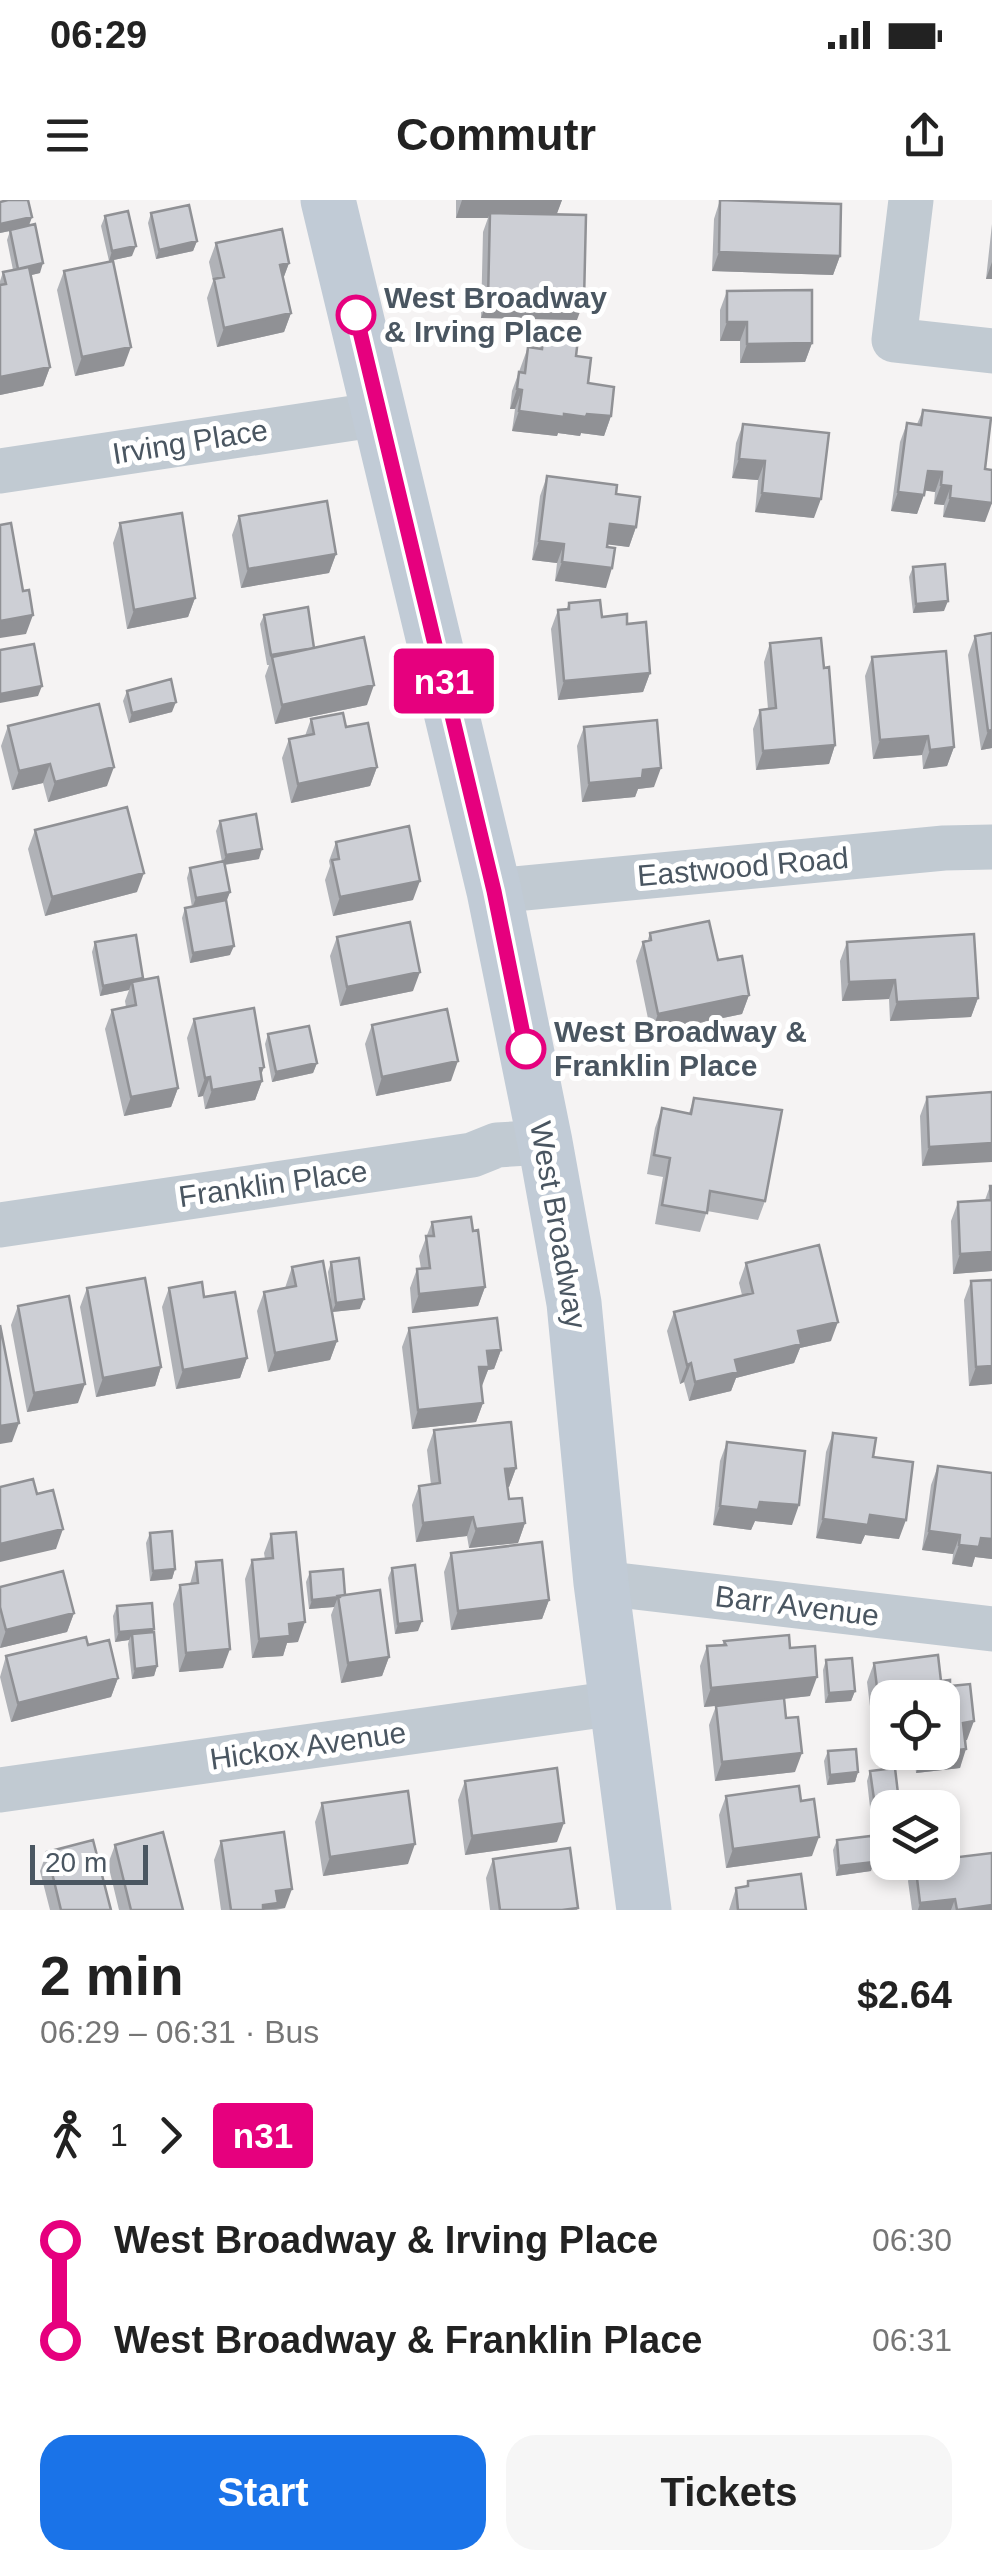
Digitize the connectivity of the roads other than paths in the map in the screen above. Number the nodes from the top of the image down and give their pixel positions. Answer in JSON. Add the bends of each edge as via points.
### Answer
{"nodes":[{"id":1,"x":328,"y":200,"type":"edge"},
{"id":2,"x":911,"y":200,"type":"edge"},
{"id":3,"x":992,"y":352,"type":"edge"},
{"id":4,"x":380,"y":414,"type":"junction"},
{"id":5,"x":0,"y":471,"type":"edge"},
{"id":6,"x":992,"y":847,"type":"edge"},
{"id":7,"x":494,"y":891,"type":"junction"},
{"id":8,"x":545,"y":1142,"type":"junction"},
{"id":9,"x":3,"y":1212,"type":"edge"},
{"id":10,"x":602,"y":1583,"type":"junction"},
{"id":11,"x":992,"y":1630,"type":"edge"},
{"id":12,"x":616,"y":1702,"type":"junction"},
{"id":13,"x":0,"y":1790,"type":"edge"},
{"id":14,"x":644,"y":1910,"type":"edge"}],
"edges":[{"from":1,"to":4,"type":"main road","name":"West Broadway"},
{"from":2,"to":3,"type":"street","via":[[894,340]]},
{"from":4,"to":5,"type":"street","name":"Irving Place"},
{"from":4,"to":7,"type":"main road","name":"West Broadway"},
{"from":6,"to":7,"type":"street","name":"Eastwood Road"},
{"from":7,"to":8,"type":"main road","name":"West Broadway"},
{"from":8,"to":9,"type":"street","name":"Franklin Place"},
{"from":8,"to":10,"type":"main road","name":"West Broadway","via":[[574,1304]]},
{"from":10,"to":11,"type":"street","name":"Barr Avenue"},
{"from":10,"to":12,"type":"main road","name":"West Broadway"},
{"from":12,"to":13,"type":"street","name":"Hickox Avenue"},
{"from":12,"to":14,"type":"main road","name":"West Broadway"}]}
